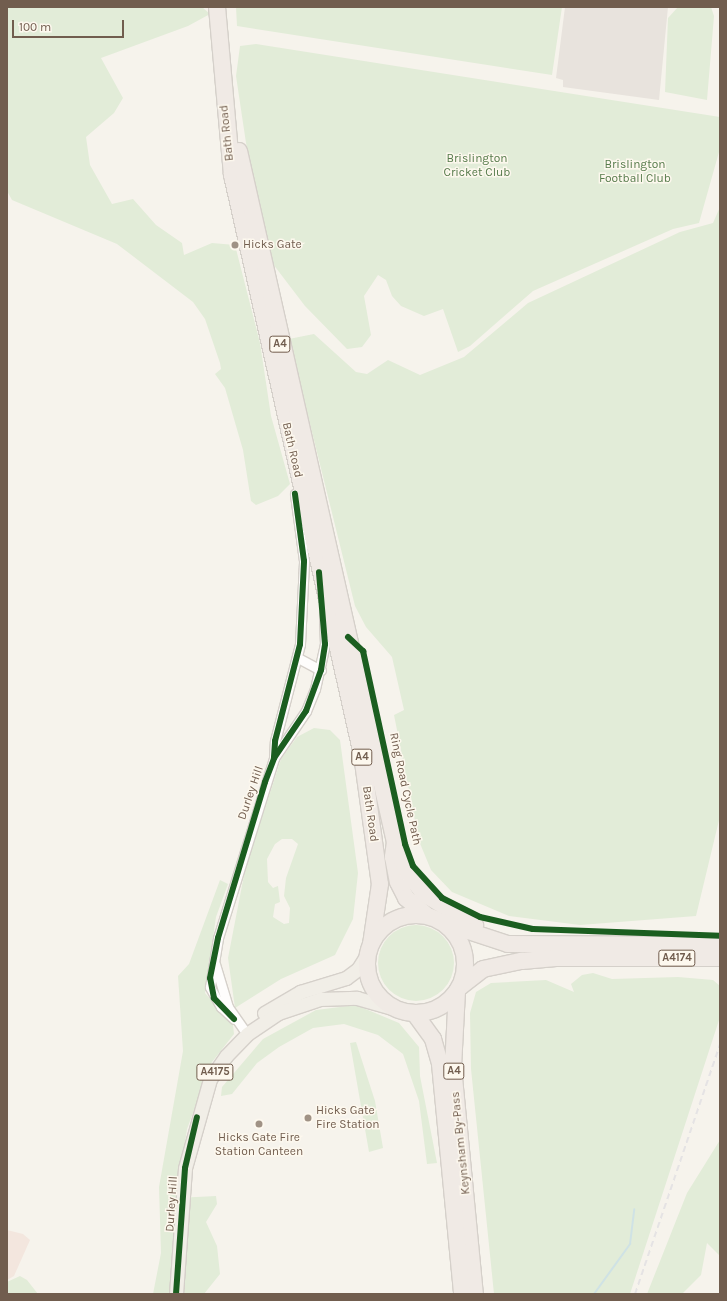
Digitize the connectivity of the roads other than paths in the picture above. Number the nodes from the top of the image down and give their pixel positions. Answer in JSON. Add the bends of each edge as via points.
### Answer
{"nodes":[{"id":1,"x":217,"y":7,"type":"edge"},
{"id":2,"x":261,"y":287,"type":"junction"},
{"id":3,"x":295,"y":494,"type":"dead end"},
{"id":4,"x":319,"y":572,"type":"junction"},
{"id":5,"x":298,"y":658,"type":"junction"},
{"id":6,"x":321,"y":670,"type":"junction"},
{"id":7,"x":274,"y":758,"type":"junction"},
{"id":8,"x":395,"y":842,"type":"junction"},
{"id":9,"x":426,"y":915,"type":"junction"},
{"id":10,"x":444,"y":923,"type":"junction"},
{"id":11,"x":594,"y":945,"type":"junction"},
{"id":12,"x":369,"y":948,"type":"junction"},
{"id":13,"x":719,"y":951,"type":"edge"},
{"id":14,"x":458,"y":989,"type":"junction"},
{"id":15,"x":396,"y":1009,"type":"junction"},
{"id":16,"x":414,"y":1014,"type":"junction"},
{"id":17,"x":247,"y":1034,"type":"junction"},
{"id":18,"x":176,"y":1294,"type":"edge"},
{"id":19,"x":462,"y":1294,"type":"edge"},
{"id":20,"x":476,"y":1294,"type":"edge"}],
"edges":[{"from":1,"to":2,"type":"highway","name":"Bath Road","number":"A4","via":[[232,175]]},
{"from":2,"to":4,"type":"highway","name":"Bath Road","number":"A4"},
{"from":2,"to":8,"type":"highway","name":"Bath Road","number":"A4"},
{"from":3,"to":5,"type":"street","via":[[304,561]]},
{"from":4,"to":6,"type":"street","name":"Durley Hill","via":[[325,644]]},
{"from":4,"to":12,"type":"highway","name":"Bath Road","number":"A4","via":[[360,747],[377,861],[379,908]]},
{"from":5,"to":6,"type":"street"},
{"from":5,"to":7,"type":"street","via":[[275,741]]},
{"from":6,"to":7,"type":"street","name":"Durley Hill","via":[[306,711]]},
{"from":7,"to":17,"type":"street","name":"Durley Hill","via":[[218,938],[210,987],[221,1007]]},
{"from":8,"to":9,"type":"highway","name":"Bath Road","number":"A4","via":[[393,857],[400,890]]},
{"from":8,"to":11,"type":"highway","via":[[408,873],[424,894],[466,921],[521,938]]},
{"from":9,"to":10,"type":"highway"},
{"from":9,"to":12,"type":"highway","via":[[394,919],[381,928]]},
{"from":10,"to":11,"type":"highway","number":"A4174","via":[[508,944]]},
{"from":10,"to":14,"type":"highway","via":[[458,940],[463,953]]},
{"from":11,"to":13,"type":"highway","number":"A4174"},
{"from":12,"to":15,"type":"highway","via":[[367,971],[372,988]]},
{"from":12,"to":17,"type":"main road","number":"A4175","via":[[353,974],[281,1003],[245,1029]]},
{"from":13,"to":14,"type":"highway","number":"A4174","via":[[522,961],[483,969]]},
{"from":14,"to":16,"type":"highway","via":[[437,1009]]},
{"from":14,"to":20,"type":"highway","name":"Keynsham By-Pass","number":"A4","via":[[453,1067]]},
{"from":15,"to":16,"type":"highway"},
{"from":15,"to":17,"type":"main road","number":"A4175","via":[[357,998],[320,999],[278,1013]]},
{"from":16,"to":19,"type":"highway","name":"Keynsham By-Pass","number":"A4","via":[[434,1039],[440,1064]]},
{"from":17,"to":18,"type":"main road","name":"Durley Hill","number":"A4175","via":[[210,1079],[197,1117],[185,1168]]}]}
